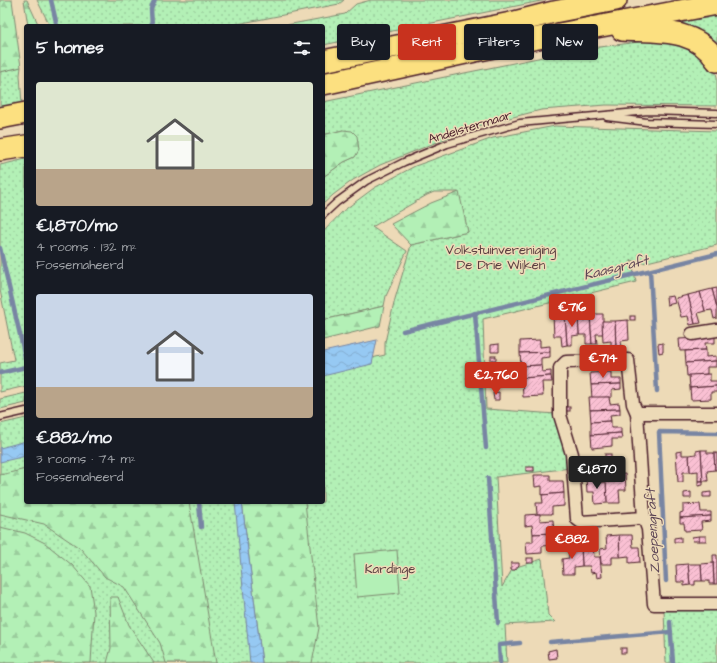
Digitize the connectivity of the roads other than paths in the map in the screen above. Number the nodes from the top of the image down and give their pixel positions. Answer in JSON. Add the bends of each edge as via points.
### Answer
{"nodes":[{"id":1,"x":580,"y":0,"type":"edge"},
{"id":2,"x":616,"y":0,"type":"edge"},
{"id":3,"x":717,"y":4,"type":"edge"},
{"id":4,"x":554,"y":12,"type":"junction"},
{"id":5,"x":598,"y":27,"type":"edge"},
{"id":6,"x":598,"y":30,"type":"edge"},
{"id":7,"x":542,"y":37,"type":"edge"},
{"id":8,"x":325,"y":61,"type":"edge"},
{"id":9,"x":717,"y":61,"type":"edge"},
{"id":10,"x":325,"y":84,"type":"edge"},
{"id":11,"x":24,"y":113,"type":"edge"},
{"id":12,"x":717,"y":113,"type":"edge"},
{"id":13,"x":594,"y":115,"type":"junction"},
{"id":14,"x":0,"y":118,"type":"edge"},
{"id":15,"x":717,"y":124,"type":"edge"},
{"id":16,"x":24,"y":146,"type":"edge"},
{"id":17,"x":0,"y":150,"type":"edge"},
{"id":18,"x":325,"y":213,"type":"edge"},
{"id":19,"x":717,"y":330,"type":"edge"},
{"id":20,"x":692,"y":334,"type":"dead end"},
{"id":21,"x":24,"y":411,"type":"edge"},
{"id":22,"x":637,"y":413,"type":"junction"},
{"id":23,"x":717,"y":413,"type":"edge"},
{"id":24,"x":0,"y":417,"type":"edge"},
{"id":25,"x":644,"y":518,"type":"junction"},
{"id":26,"x":717,"y":604,"type":"edge"}],
"edges":[{"from":1,"to":4,"type":"highway"},
{"from":2,"to":4,"type":"highway"},
{"from":3,"to":5,"type":"highway"},
{"from":4,"to":8,"type":"highway"},
{"from":6,"to":9,"type":"highway","via":[[678,33],[699,43]]},
{"from":7,"to":10,"type":"highway"},
{"from":11,"to":14,"type":"highway"},
{"from":12,"to":13,"type":"lane","name":"Andelstermaar","via":[[648,111]]},
{"from":13,"to":15,"type":"lane","name":"Andelstermaar","via":[[646,122]]},
{"from":13,"to":18,"type":"lane","name":"Andelstermaar","via":[[520,123],[447,144],[366,181]]},
{"from":16,"to":17,"type":"highway"},
{"from":19,"to":20,"type":"street"},
{"from":21,"to":24,"type":"lane"},
{"from":22,"to":23,"type":"street"},
{"from":22,"to":25,"type":"street"},
{"from":22,"to":25,"type":"street","via":[[633,404],[628,360],[566,362],[560,368],[560,415],[572,454],[577,519],[581,522]]},
{"from":25,"to":26,"type":"street","via":[[648,529],[654,604]]}]}
